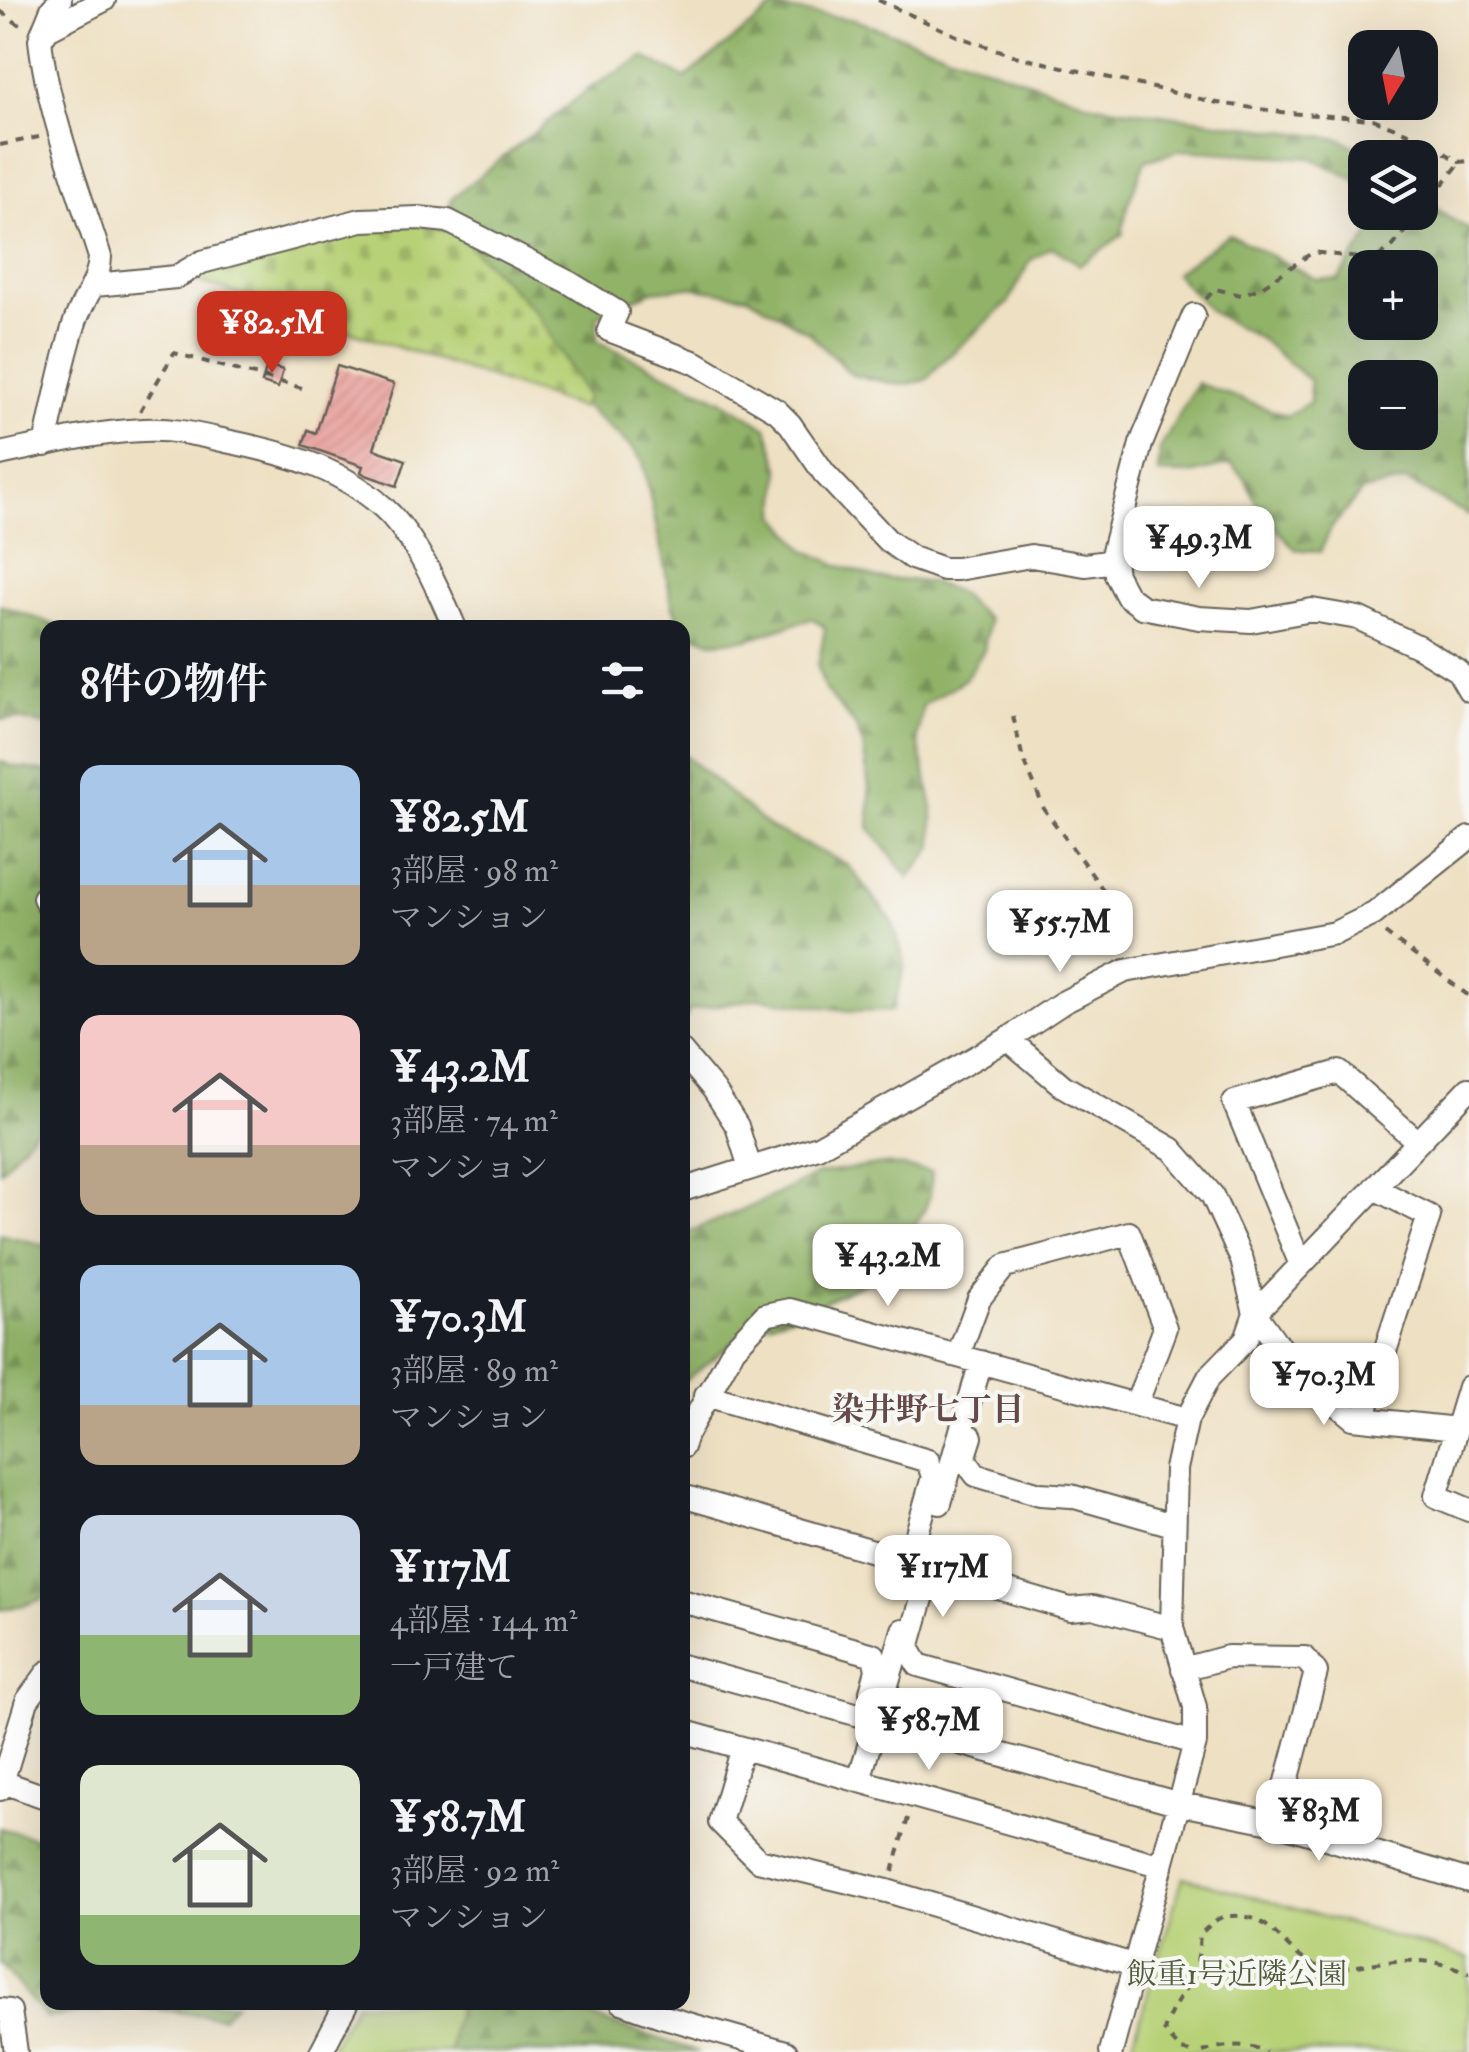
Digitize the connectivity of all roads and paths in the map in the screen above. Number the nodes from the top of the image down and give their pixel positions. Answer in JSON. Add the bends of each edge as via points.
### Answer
{"nodes":[{"id":1,"x":60,"y":0,"type":"edge"},
{"id":2,"x":104,"y":0,"type":"edge"},
{"id":3,"x":878,"y":0,"type":"edge"},
{"id":4,"x":0,"y":11,"type":"edge"},
{"id":5,"x":40,"y":40,"type":"junction"},
{"id":6,"x":61,"y":133,"type":"junction"},
{"id":7,"x":0,"y":145,"type":"edge"},
{"id":8,"x":1469,"y":160,"type":"edge"},
{"id":9,"x":1460,"y":162,"type":"junction"},
{"id":10,"x":95,"y":286,"type":"junction"},
{"id":11,"x":1194,"y":315,"type":"joint"},
{"id":12,"x":302,"y":388,"type":"dead end"},
{"id":13,"x":127,"y":432,"type":"junction"},
{"id":14,"x":44,"y":445,"type":"junction"},
{"id":15,"x":0,"y":454,"type":"edge"},
{"id":16,"x":1115,"y":561,"type":"junction"},
{"id":17,"x":451,"y":620,"type":"edge"},
{"id":18,"x":1469,"y":690,"type":"edge"},
{"id":19,"x":1013,"y":716,"type":"dead end"},
{"id":20,"x":1469,"y":838,"type":"edge"},
{"id":21,"x":1365,"y":919,"type":"junction"},
{"id":22,"x":1125,"y":971,"type":"junction"},
{"id":23,"x":1469,"y":996,"type":"edge"},
{"id":24,"x":1008,"y":1039,"type":"junction"},
{"id":25,"x":690,"y":1062,"type":"edge"},
{"id":26,"x":1469,"y":1089,"type":"edge"},
{"id":27,"x":1418,"y":1142,"type":"junction"},
{"id":28,"x":750,"y":1168,"type":"junction"},
{"id":29,"x":690,"y":1187,"type":"edge"},
{"id":30,"x":1374,"y":1188,"type":"junction"},
{"id":31,"x":1301,"y":1265,"type":"junction"},
{"id":32,"x":1255,"y":1313,"type":"junction"},
{"id":33,"x":977,"y":1361,"type":"junction"},
{"id":34,"x":1469,"y":1387,"type":"edge"},
{"id":35,"x":706,"y":1395,"type":"junction"},
{"id":36,"x":1136,"y":1405,"type":"junction"},
{"id":37,"x":1187,"y":1419,"type":"junction"},
{"id":38,"x":1364,"y":1419,"type":"junction"},
{"id":39,"x":690,"y":1426,"type":"edge"},
{"id":40,"x":1456,"y":1429,"type":"junction"},
{"id":41,"x":690,"y":1498,"type":"edge"},
{"id":42,"x":1469,"y":1510,"type":"edge"},
{"id":43,"x":1174,"y":1525,"type":"junction"},
{"id":44,"x":690,"y":1603,"type":"edge"},
{"id":45,"x":1172,"y":1628,"type":"junction"},
{"id":46,"x":690,"y":1668,"type":"edge"},
{"id":47,"x":1183,"y":1670,"type":"junction"},
{"id":48,"x":40,"y":1683,"type":"edge"},
{"id":49,"x":870,"y":1717,"type":"junction"},
{"id":50,"x":690,"y":1733,"type":"edge"},
{"id":51,"x":1195,"y":1743,"type":"junction"},
{"id":52,"x":742,"y":1748,"type":"junction"},
{"id":53,"x":853,"y":1779,"type":"junction"},
{"id":54,"x":1,"y":1784,"type":"edge"},
{"id":55,"x":40,"y":1796,"type":"edge"},
{"id":56,"x":914,"y":1796,"type":"junction"},
{"id":57,"x":1180,"y":1804,"type":"junction"},
{"id":58,"x":1276,"y":1824,"type":"junction"},
{"id":59,"x":1162,"y":1866,"type":"junction"},
{"id":60,"x":1469,"y":1881,"type":"edge"},
{"id":61,"x":888,"y":1890,"type":"junction"},
{"id":62,"x":1136,"y":1966,"type":"junction"},
{"id":63,"x":1469,"y":1973,"type":"edge"},
{"id":64,"x":0,"y":2010,"type":"edge"},
{"id":65,"x":343,"y":2010,"type":"edge"},
{"id":66,"x":665,"y":2010,"type":"edge"},
{"id":67,"x":16,"y":2052,"type":"edge"},
{"id":68,"x":321,"y":2052,"type":"edge"},
{"id":69,"x":786,"y":2052,"type":"edge"},
{"id":70,"x":1112,"y":2052,"type":"edge"},
{"id":71,"x":1190,"y":2052,"type":"edge"},
{"id":72,"x":1203,"y":2052,"type":"edge"},
{"id":73,"x":1266,"y":2052,"type":"edge"}],
"edges":[{"from":1,"to":5,"type":"street"},
{"from":2,"to":5,"type":"street"},
{"from":3,"to":9,"type":"path","via":[[1015,56],[1218,104],[1372,118]]},
{"from":4,"to":5,"type":"path"},
{"from":5,"to":6,"type":"street"},
{"from":6,"to":7,"type":"path"},
{"from":6,"to":10,"type":"street","via":[[100,258]]},
{"from":8,"to":9,"type":"path"},
{"from":9,"to":11,"type":"path","via":[[1394,246],[1374,260],[1313,252],[1252,291],[1215,288]]},
{"from":10,"to":14,"type":"street","via":[[73,328]]},
{"from":10,"to":16,"type":"street","via":[[176,277],[202,262],[360,220],[448,221],[616,312],[609,330],[696,363],[778,411],[824,474],[912,558],[957,570],[1031,556],[1085,565]]},
{"from":11,"to":16,"type":"street","via":[[1141,444]]},
{"from":12,"to":13,"type":"path","via":[[174,352]]},
{"from":13,"to":14,"type":"street"},
{"from":13,"to":17,"type":"street","via":[[186,432],[266,449],[362,489],[417,551]]},
{"from":14,"to":15,"type":"street"},
{"from":16,"to":18,"type":"street","via":[[1127,596],[1142,608],[1251,621],[1312,610],[1358,618],[1458,671]]},
{"from":19,"to":22,"type":"path","via":[[1044,809],[1104,891]]},
{"from":20,"to":21,"type":"street"},
{"from":21,"to":22,"type":"street","via":[[1334,933]]},
{"from":21,"to":23,"type":"path"},
{"from":22,"to":24,"type":"street"},
{"from":24,"to":28,"type":"street","via":[[818,1147]]},
{"from":24,"to":32,"type":"street","via":[[1063,1086],[1172,1150],[1212,1195],[1242,1260]]},
{"from":25,"to":28,"type":"street","via":[[737,1126]]},
{"from":26,"to":27,"type":"street"},
{"from":27,"to":30,"type":"street"},
{"from":27,"to":31,"type":"street","via":[[1339,1072],[1234,1102]]},
{"from":28,"to":29,"type":"street"},
{"from":30,"to":31,"type":"street"},
{"from":30,"to":38,"type":"street","via":[[1429,1216]]},
{"from":31,"to":32,"type":"street"},
{"from":32,"to":37,"type":"street","via":[[1246,1338],[1209,1377]]},
{"from":32,"to":38,"type":"street","via":[[1297,1372],[1353,1418]]},
{"from":33,"to":35,"type":"street","via":[[790,1310],[765,1315],[734,1348]]},
{"from":33,"to":36,"type":"street"},
{"from":33,"to":36,"type":"street","via":[[979,1298],[1005,1266],[1129,1233],[1165,1328]]},
{"from":33,"to":43,"type":"street","via":[[964,1458],[976,1475]]},
{"from":33,"to":49,"type":"street"},
{"from":34,"to":40,"type":"street"},
{"from":35,"to":39,"type":"street"},
{"from":35,"to":41,"type":"street","via":[[928,1461],[933,1477],[912,1551],[901,1560]]},
{"from":36,"to":37,"type":"street"},
{"from":37,"to":43,"type":"street"},
{"from":38,"to":40,"type":"street"},
{"from":40,"to":42,"type":"street","via":[[1436,1496]]},
{"from":43,"to":45,"type":"street"},
{"from":44,"to":49,"type":"street","via":[[874,1655]]},
{"from":45,"to":47,"type":"street"},
{"from":45,"to":51,"type":"street","via":[[1093,1607],[1070,1609],[940,1571],[927,1582],[908,1648],[918,1665]]},
{"from":46,"to":49,"type":"street"},
{"from":47,"to":51,"type":"street","via":[[1195,1707]]},
{"from":47,"to":58,"type":"street","via":[[1228,1657],[1304,1658],[1316,1672]]},
{"from":48,"to":54,"type":"street","via":[[26,1701]]},
{"from":49,"to":53,"type":"street"},
{"from":49,"to":57,"type":"street"},
{"from":50,"to":52,"type":"street"},
{"from":51,"to":57,"type":"street"},
{"from":52,"to":53,"type":"street"},
{"from":52,"to":61,"type":"street","via":[[720,1822],[758,1860]]},
{"from":53,"to":56,"type":"street"},
{"from":54,"to":55,"type":"street"},
{"from":56,"to":59,"type":"street"},
{"from":56,"to":61,"type":"path"},
{"from":57,"to":58,"type":"street"},
{"from":57,"to":59,"type":"street"},
{"from":58,"to":60,"type":"street"},
{"from":59,"to":62,"type":"street"},
{"from":61,"to":62,"type":"street"},
{"from":62,"to":70,"type":"street"},
{"from":63,"to":71,"type":"path","via":[[1410,1960],[1318,1967],[1260,1919],[1221,1916],[1200,1934],[1196,1967],[1168,2013],[1164,2031]]},
{"from":64,"to":67,"type":"street","via":[[10,2011]]},
{"from":65,"to":68,"type":"street"},
{"from":66,"to":69,"type":"street"},
{"from":72,"to":73,"type":"path","via":[[1256,2046]]}]}
